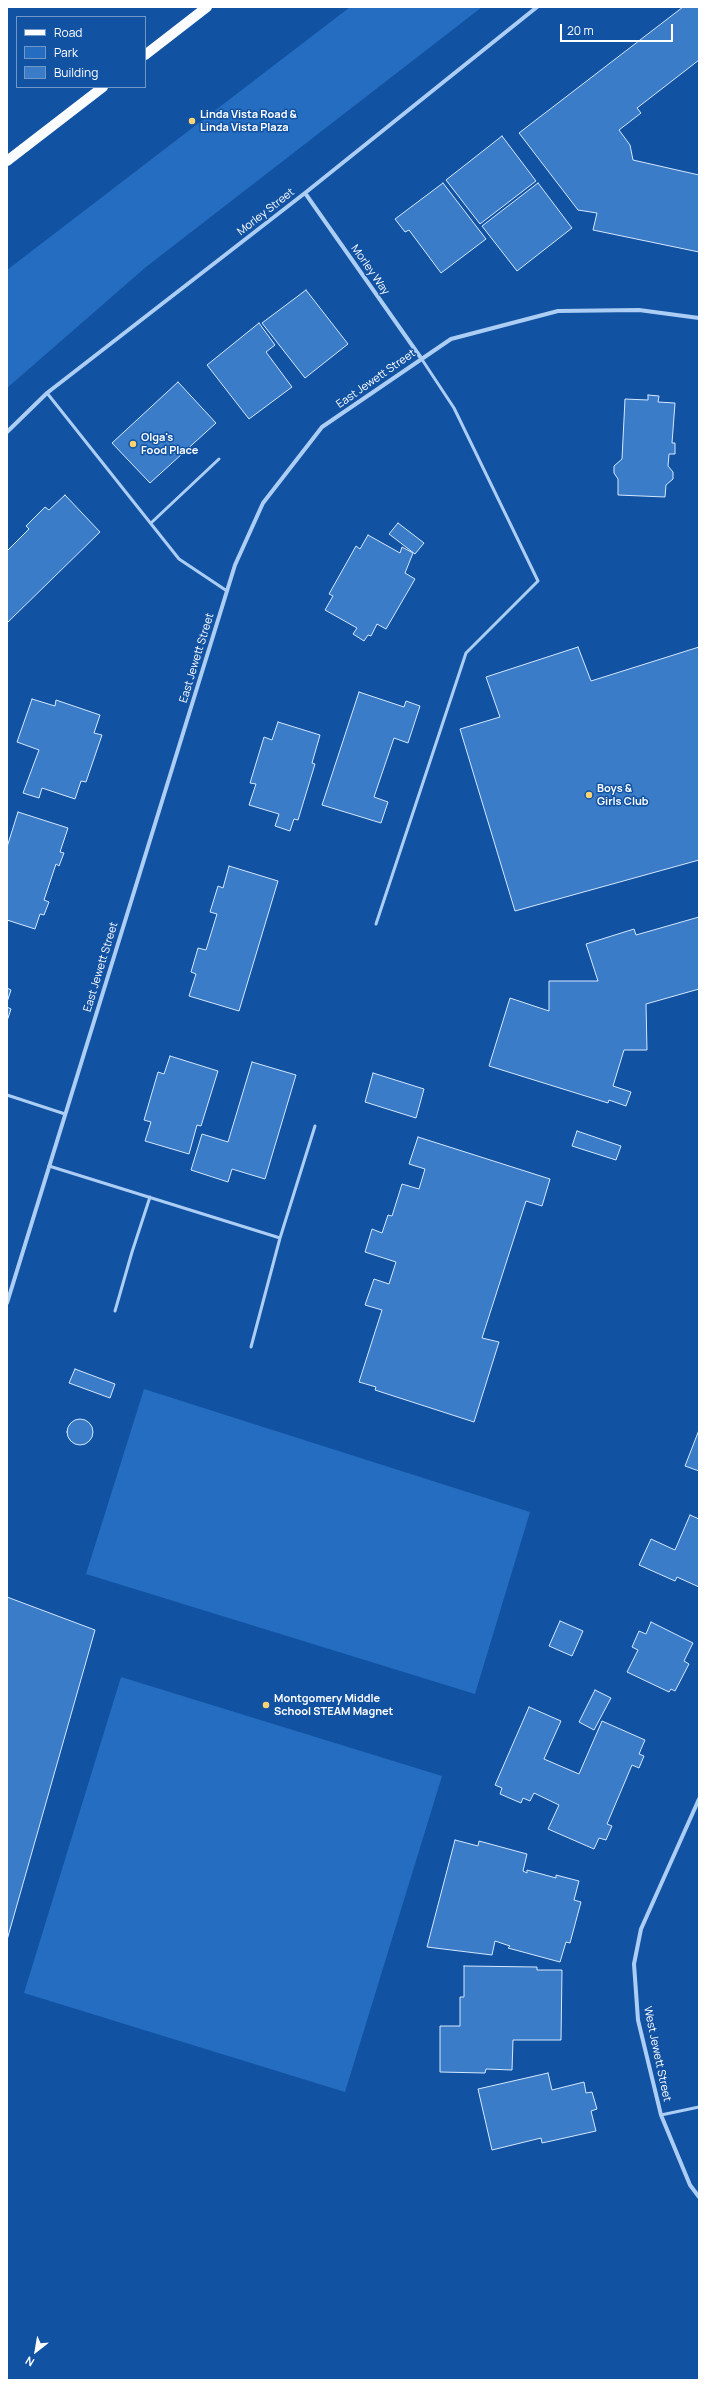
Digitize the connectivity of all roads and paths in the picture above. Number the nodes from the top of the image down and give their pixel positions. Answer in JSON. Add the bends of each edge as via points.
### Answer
{"nodes":[{"id":1,"x":207,"y":7,"type":"edge"},
{"id":2,"x":537,"y":7,"type":"edge"},
{"id":3,"x":146,"y":54,"type":"edge"},
{"id":4,"x":102,"y":88,"type":"edge"},
{"id":5,"x":7,"y":161,"type":"edge"},
{"id":6,"x":305,"y":193,"type":"junction"},
{"id":7,"x":699,"y":318,"type":"edge"},
{"id":8,"x":421,"y":358,"type":"junction"},
{"id":9,"x":48,"y":393,"type":"junction"},
{"id":10,"x":7,"y":432,"type":"edge"},
{"id":11,"x":220,"y":460,"type":"dead end"},
{"id":12,"x":151,"y":523,"type":"junction"},
{"id":13,"x":227,"y":591,"type":"junction"},
{"id":14,"x":376,"y":924,"type":"dead end"},
{"id":15,"x":7,"y":1095,"type":"edge"},
{"id":16,"x":66,"y":1114,"type":"junction"},
{"id":17,"x":315,"y":1126,"type":"dead end"},
{"id":18,"x":49,"y":1166,"type":"junction"},
{"id":19,"x":150,"y":1197,"type":"junction"},
{"id":20,"x":280,"y":1238,"type":"junction"},
{"id":21,"x":7,"y":1303,"type":"edge"},
{"id":22,"x":115,"y":1311,"type":"dead end"},
{"id":23,"x":251,"y":1347,"type":"dead end"},
{"id":24,"x":699,"y":1799,"type":"edge"},
{"id":25,"x":699,"y":2107,"type":"edge"},
{"id":26,"x":661,"y":2115,"type":"junction"},
{"id":27,"x":699,"y":2197,"type":"edge"}],
"edges":[{"from":1,"to":3,"type":"main road"},
{"from":2,"to":6,"type":"street","name":"Morley Street"},
{"from":4,"to":5,"type":"main road"},
{"from":6,"to":8,"type":"street","name":"Morley Way"},
{"from":6,"to":9,"type":"street","name":"Morley Street"},
{"from":7,"to":8,"type":"street","name":"East Jewett Street","via":[[639,310],[558,311],[451,340]]},
{"from":8,"to":13,"type":"street","name":"East Jewett Street","via":[[322,427],[263,503],[235,565]]},
{"from":8,"to":14,"type":"lane","via":[[454,408],[538,581],[466,652]]},
{"from":9,"to":10,"type":"street","name":"Morley Street"},
{"from":9,"to":12,"type":"lane"},
{"from":11,"to":12,"type":"lane"},
{"from":12,"to":13,"type":"lane","via":[[179,559]]},
{"from":13,"to":16,"type":"street","name":"East Jewett Street"},
{"from":15,"to":16,"type":"lane"},
{"from":16,"to":18,"type":"street","name":"East Jewett Street"},
{"from":17,"to":20,"type":"lane"},
{"from":18,"to":19,"type":"lane"},
{"from":18,"to":21,"type":"street","name":"East Jewett Street"},
{"from":19,"to":20,"type":"lane"},
{"from":19,"to":22,"type":"lane"},
{"from":20,"to":23,"type":"lane"},
{"from":24,"to":26,"type":"street","name":"West Jewett Street","via":[[641,1929],[634,1964],[638,2020]]},
{"from":25,"to":26,"type":"lane"},
{"from":26,"to":27,"type":"street","name":"West Jewett Street","via":[[690,2185]]}]}
